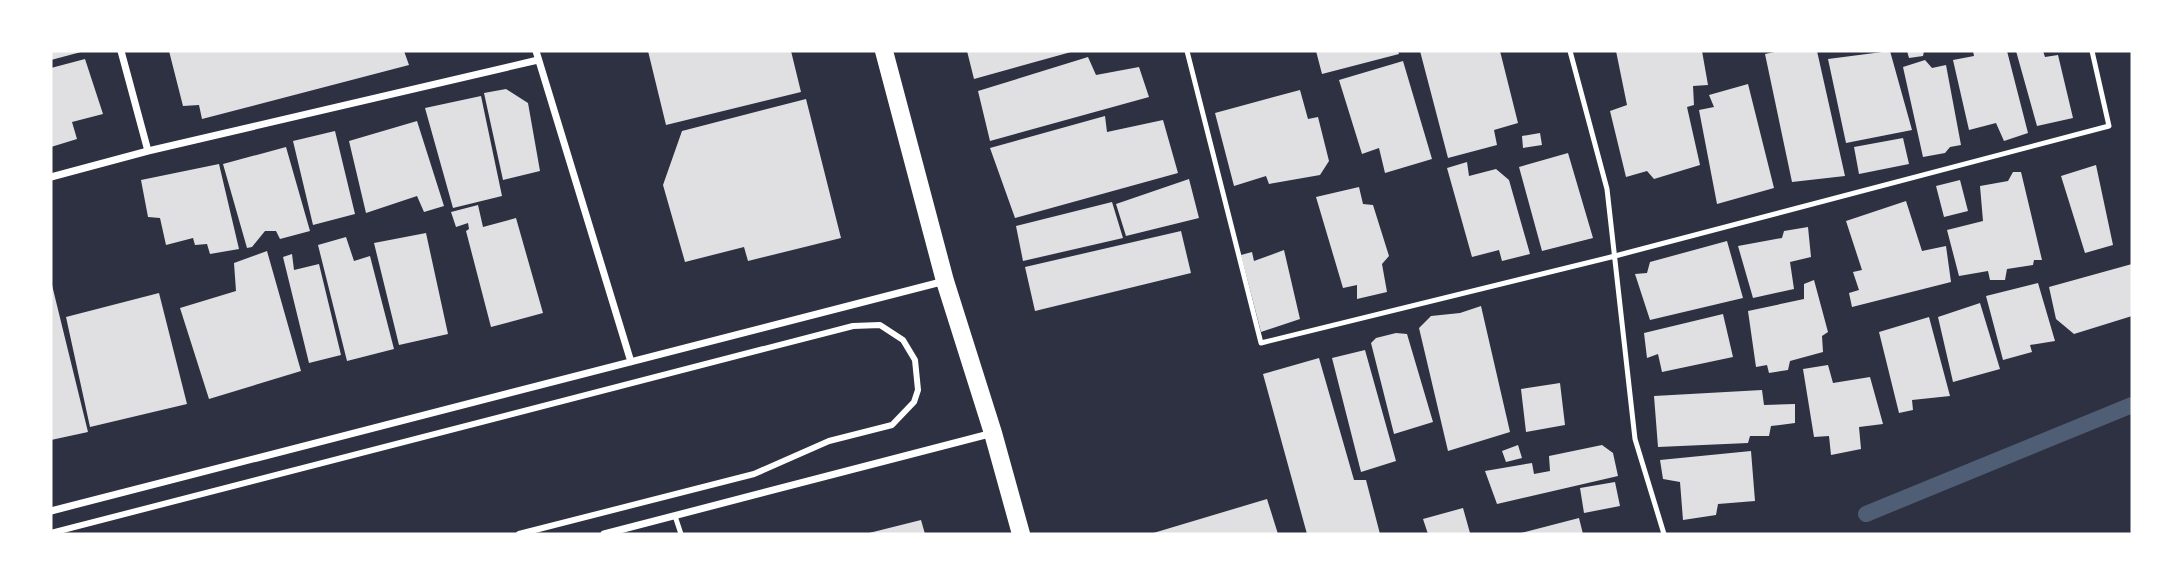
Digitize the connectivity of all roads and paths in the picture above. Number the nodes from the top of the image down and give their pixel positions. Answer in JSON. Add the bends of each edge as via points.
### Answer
{"nodes":[{"id":1,"x":121,"y":51,"type":"edge"},
{"id":2,"x":536,"y":51,"type":"edge"},
{"id":3,"x":884,"y":51,"type":"edge"},
{"id":4,"x":1187,"y":51,"type":"edge"},
{"id":5,"x":1570,"y":51,"type":"edge"},
{"id":6,"x":2092,"y":51,"type":"edge"},
{"id":7,"x":538,"y":60,"type":"junction"},
{"id":8,"x":148,"y":151,"type":"junction"},
{"id":9,"x":51,"y":177,"type":"edge"},
{"id":10,"x":1615,"y":256,"type":"junction"},
{"id":11,"x":945,"y":281,"type":"junction"},
{"id":12,"x":631,"y":362,"type":"junction"},
{"id":13,"x":993,"y":433,"type":"junction"},
{"id":14,"x":51,"y":511,"type":"edge"},
{"id":15,"x":675,"y":516,"type":"junction"},
{"id":16,"x":51,"y":533,"type":"edge"},
{"id":17,"x":519,"y":534,"type":"edge"},
{"id":18,"x":604,"y":534,"type":"edge"},
{"id":19,"x":681,"y":534,"type":"edge"},
{"id":20,"x":1021,"y":534,"type":"edge"},
{"id":21,"x":1664,"y":534,"type":"edge"}],
"edges":[{"from":1,"to":8,"type":"street"},
{"from":2,"to":7,"type":"street"},
{"from":3,"to":11,"type":"main road"},
{"from":4,"to":10,"type":"lane","via":[[1261,343]]},
{"from":5,"to":10,"type":"lane","via":[[1607,189]]},
{"from":6,"to":10,"type":"lane","via":[[2109,126]]},
{"from":7,"to":8,"type":"street"},
{"from":7,"to":12,"type":"street"},
{"from":8,"to":9,"type":"street"},
{"from":10,"to":21,"type":"lane","via":[[1635,439]]},
{"from":11,"to":12,"type":"street"},
{"from":11,"to":13,"type":"main road"},
{"from":12,"to":14,"type":"street"},
{"from":13,"to":15,"type":"street"},
{"from":13,"to":20,"type":"main road"},
{"from":15,"to":18,"type":"street"},
{"from":15,"to":19,"type":"lane"},
{"from":16,"to":17,"type":"street","via":[[853,326],[888,329],[903,340],[915,360],[918,390],[910,408],[892,425],[829,441],[754,474]]}]}
